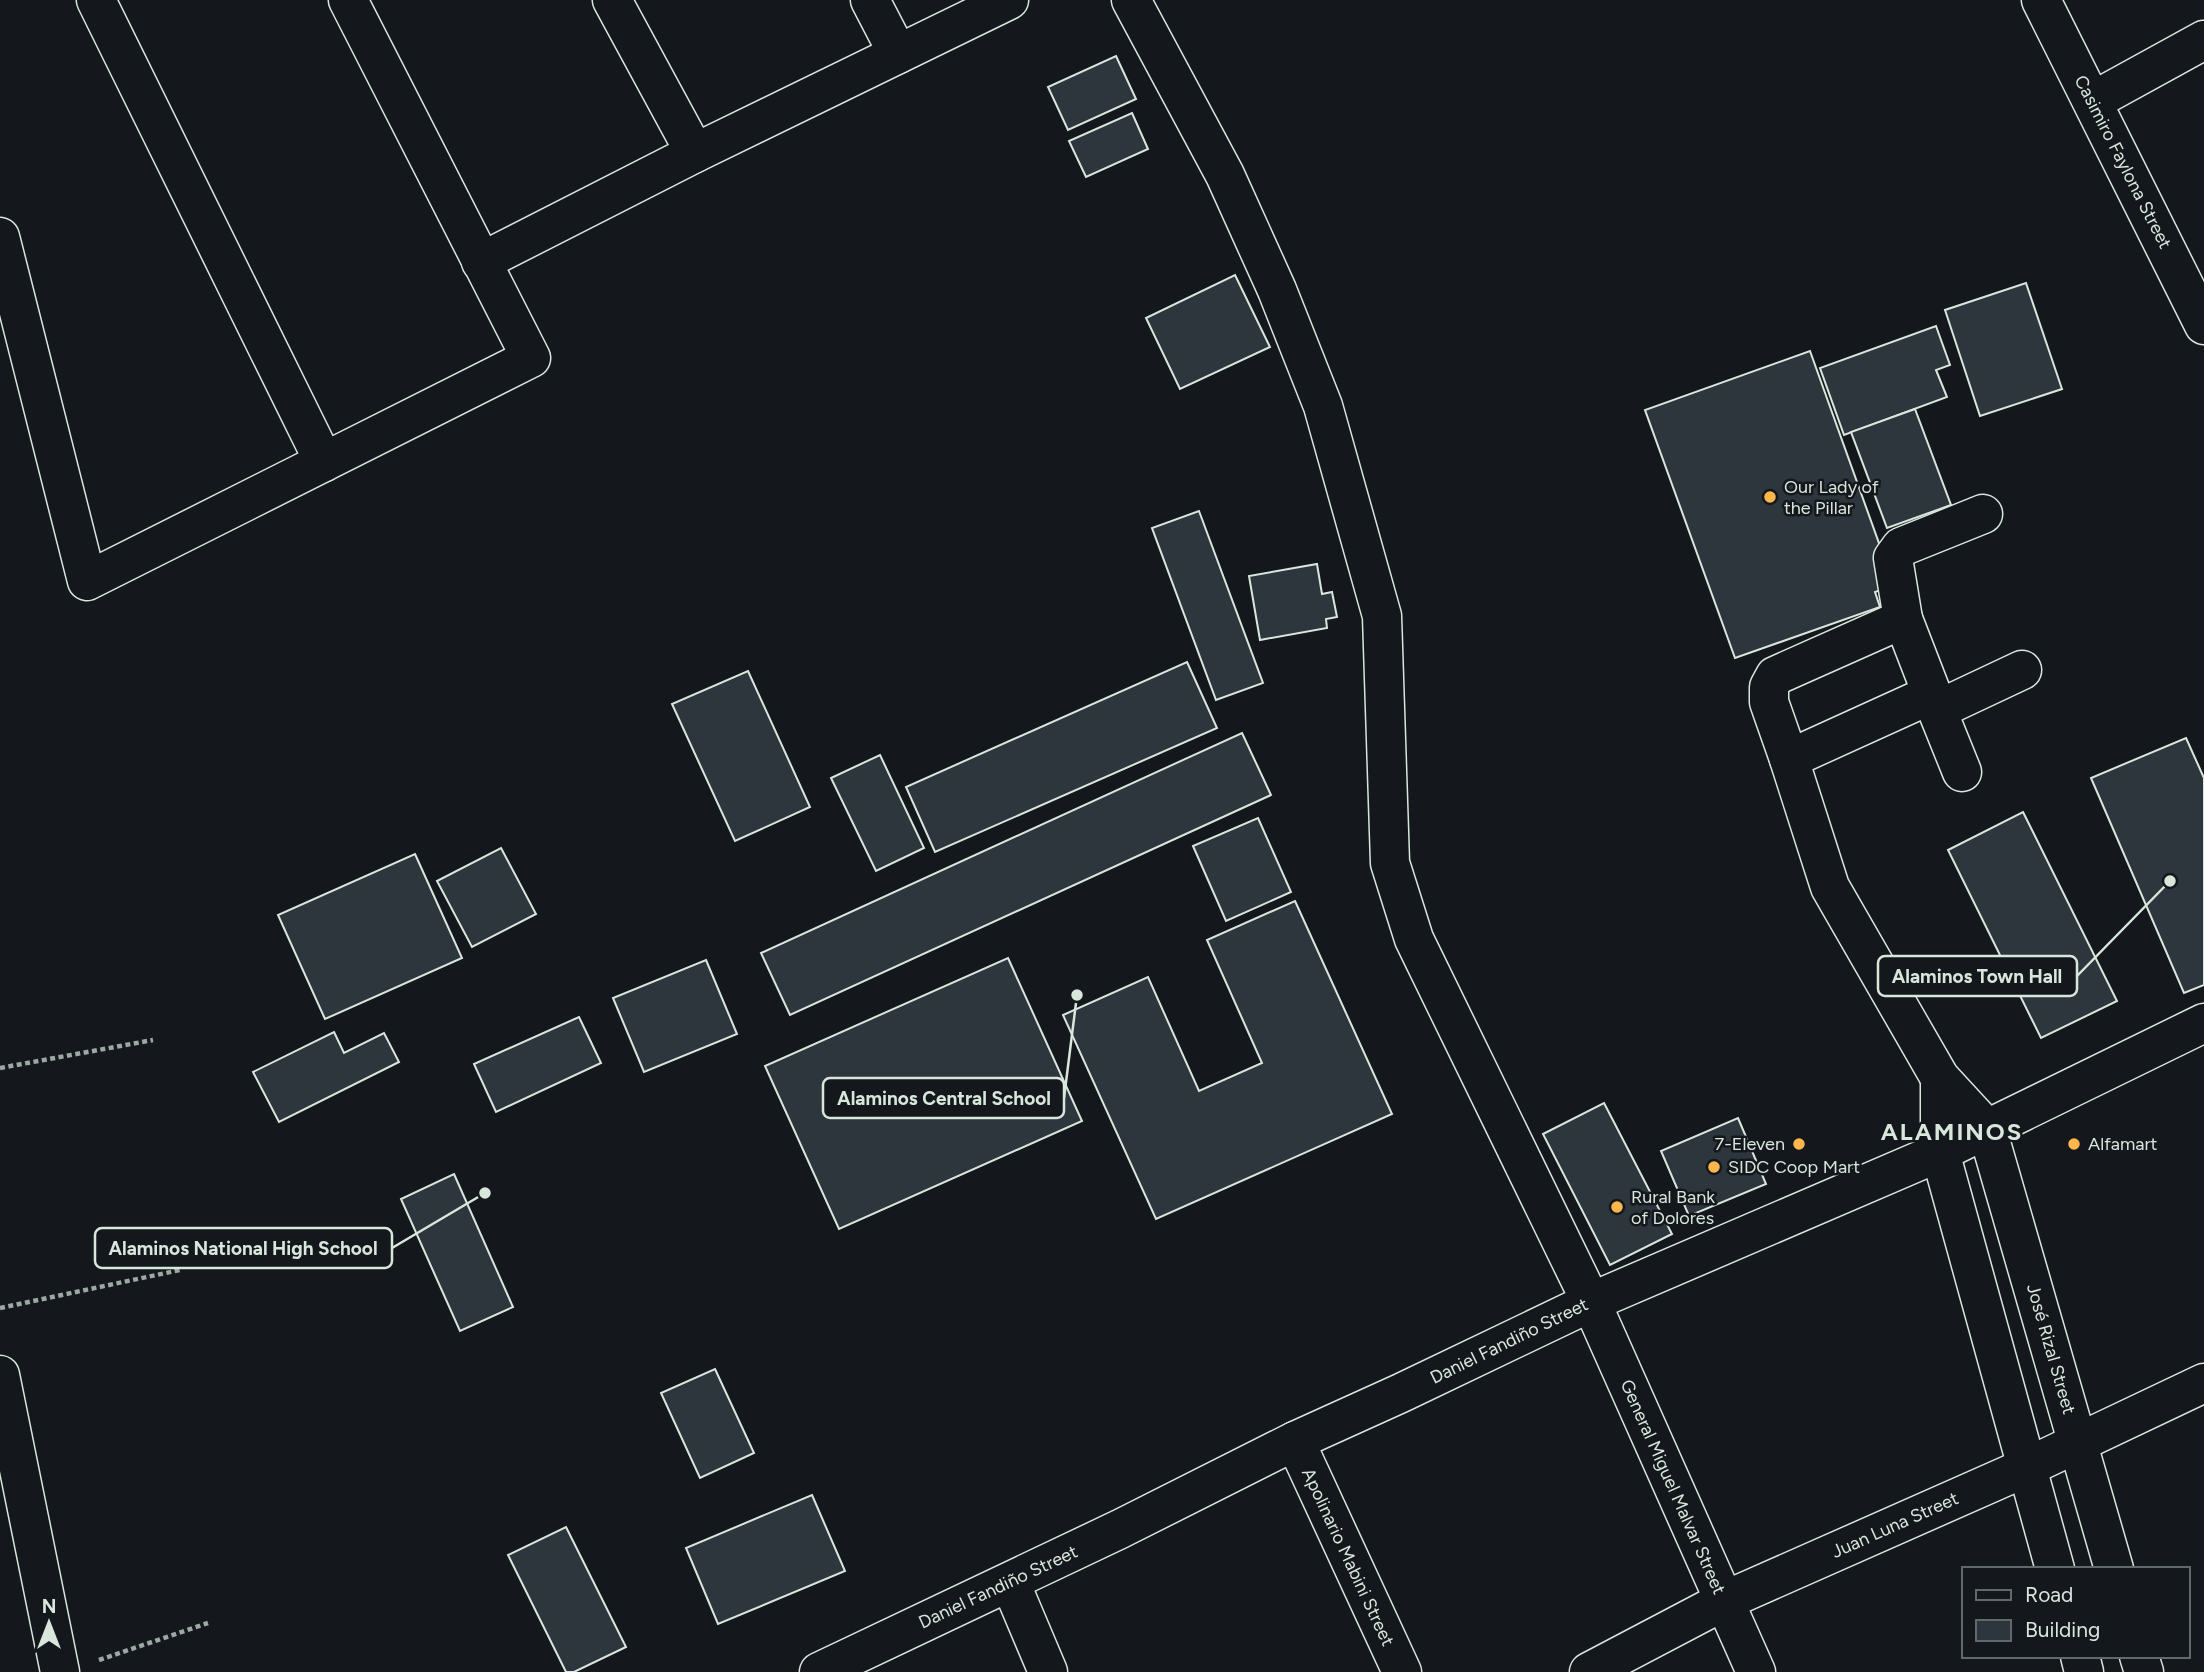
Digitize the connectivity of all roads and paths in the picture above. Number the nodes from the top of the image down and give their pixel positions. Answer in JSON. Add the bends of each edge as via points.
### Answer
{"nodes":[{"id":1,"x":96,"y":0,"type":"edge"},
{"id":2,"x":348,"y":0,"type":"edge"},
{"id":3,"x":612,"y":0,"type":"edge"},
{"id":4,"x":870,"y":0,"type":"edge"},
{"id":5,"x":1009,"y":0,"type":"edge"},
{"id":6,"x":1132,"y":0,"type":"edge"},
{"id":7,"x":2041,"y":0,"type":"edge"},
{"id":8,"x":2204,"y":40,"type":"edge"},
{"id":9,"x":898,"y":54,"type":"junction"},
{"id":10,"x":2093,"y":101,"type":"junction"},
{"id":11,"x":695,"y":153,"type":"junction"},
{"id":12,"x":0,"y":237,"type":"edge"},
{"id":13,"x":481,"y":262,"type":"junction"},
{"id":14,"x":2204,"y":325,"type":"edge"},
{"id":15,"x":324,"y":462,"type":"junction"},
{"id":16,"x":1983,"y":514,"type":"dead end"},
{"id":17,"x":1903,"y":619,"type":"junction"},
{"id":18,"x":2022,"y":670,"type":"dead end"},
{"id":19,"x":1934,"y":702,"type":"junction"},
{"id":20,"x":1789,"y":759,"type":"junction"},
{"id":21,"x":1962,"y":772,"type":"dead end"},
{"id":22,"x":2204,"y":1023,"type":"edge"},
{"id":23,"x":153,"y":1040,"type":"dead end"},
{"id":24,"x":0,"y":1068,"type":"edge"},
{"id":25,"x":1940,"y":1078,"type":"junction"},
{"id":26,"x":1987,"y":1129,"type":"junction"},
{"id":27,"x":1940,"y":1152,"type":"junction"},
{"id":28,"x":180,"y":1270,"type":"dead end"},
{"id":29,"x":1591,"y":1302,"type":"junction"},
{"id":30,"x":0,"y":1308,"type":"edge"},
{"id":31,"x":0,"y":1375,"type":"edge"},
{"id":32,"x":2204,"y":1383,"type":"edge"},
{"id":33,"x":1295,"y":1441,"type":"junction"},
{"id":34,"x":2078,"y":1443,"type":"junction"},
{"id":35,"x":2026,"y":1467,"type":"junction"},
{"id":36,"x":2054,"y":1567,"type":"edge"},
{"id":37,"x":2113,"y":1567,"type":"edge"},
{"id":38,"x":1010,"y":1582,"type":"junction"},
{"id":39,"x":1724,"y":1601,"type":"junction"},
{"id":40,"x":208,"y":1623,"type":"dead end"},
{"id":41,"x":75,"y":1667,"type":"edge"},
{"id":42,"x":820,"y":1672,"type":"edge"},
{"id":43,"x":1048,"y":1672,"type":"edge"},
{"id":44,"x":1402,"y":1672,"type":"edge"},
{"id":45,"x":1589,"y":1672,"type":"edge"},
{"id":46,"x":1756,"y":1672,"type":"edge"}],
"edges":[{"from":1,"to":15,"type":"street"},
{"from":2,"to":13,"type":"street"},
{"from":3,"to":11,"type":"street"},
{"from":4,"to":9,"type":"street"},
{"from":5,"to":9,"type":"street"},
{"from":6,"to":29,"type":"street","name":"General Miguel Malvar Street","via":[[1225,175],[1323,406],[1382,616],[1390,863],[1414,939]]},
{"from":7,"to":10,"type":"street","name":"Casimiro Faylona Street"},
{"from":8,"to":10,"type":"street"},
{"from":9,"to":11,"type":"street"},
{"from":10,"to":14,"type":"street","name":"Casimiro Faylona Street"},
{"from":11,"to":13,"type":"street"},
{"from":12,"to":15,"type":"street","via":[[87,581]]},
{"from":13,"to":15,"type":"street","via":[[531,358]]},
{"from":16,"to":17,"type":"street","via":[[1901,547],[1893,558]]},
{"from":17,"to":19,"type":"street"},
{"from":17,"to":20,"type":"street","via":[[1775,676],[1769,702]]},
{"from":18,"to":19,"type":"street"},
{"from":19,"to":20,"type":"street"},
{"from":19,"to":21,"type":"street"},
{"from":20,"to":25,"type":"street","via":[[1830,887]]},
{"from":22,"to":26,"type":"street","name":"Daniel Fandiño Street"},
{"from":23,"to":24,"type":"path"},
{"from":25,"to":26,"type":"street"},
{"from":25,"to":27,"type":"street"},
{"from":26,"to":27,"type":"street","name":"Daniel Fandiño Street"},
{"from":26,"to":34,"type":"street","name":"José Rizal Street"},
{"from":27,"to":29,"type":"street","name":"Daniel Fandiño Street"},
{"from":27,"to":35,"type":"street"},
{"from":28,"to":30,"type":"path"},
{"from":29,"to":33,"type":"street","name":"Daniel Fandiño Street"},
{"from":29,"to":39,"type":"street","name":"General Miguel Malvar Street"},
{"from":31,"to":41,"type":"street"},
{"from":32,"to":34,"type":"street","name":"Juan Luna Street"},
{"from":33,"to":38,"type":"street","name":"Daniel Fandiño Street"},
{"from":33,"to":44,"type":"street","name":"Apolinario Mabini Street"},
{"from":34,"to":35,"type":"street","name":"Juan Luna Street"},
{"from":34,"to":37,"type":"street","name":"José Rizal Street"},
{"from":35,"to":36,"type":"street"},
{"from":35,"to":39,"type":"street","name":"Juan Luna Street"},
{"from":38,"to":42,"type":"street","name":"Daniel Fandiño Street"},
{"from":38,"to":43,"type":"street"},
{"from":39,"to":45,"type":"street","name":"Juan Luna Street"},
{"from":39,"to":46,"type":"street","name":"General Miguel Malvar Street"},
{"from":40,"to":41,"type":"path"}]}
